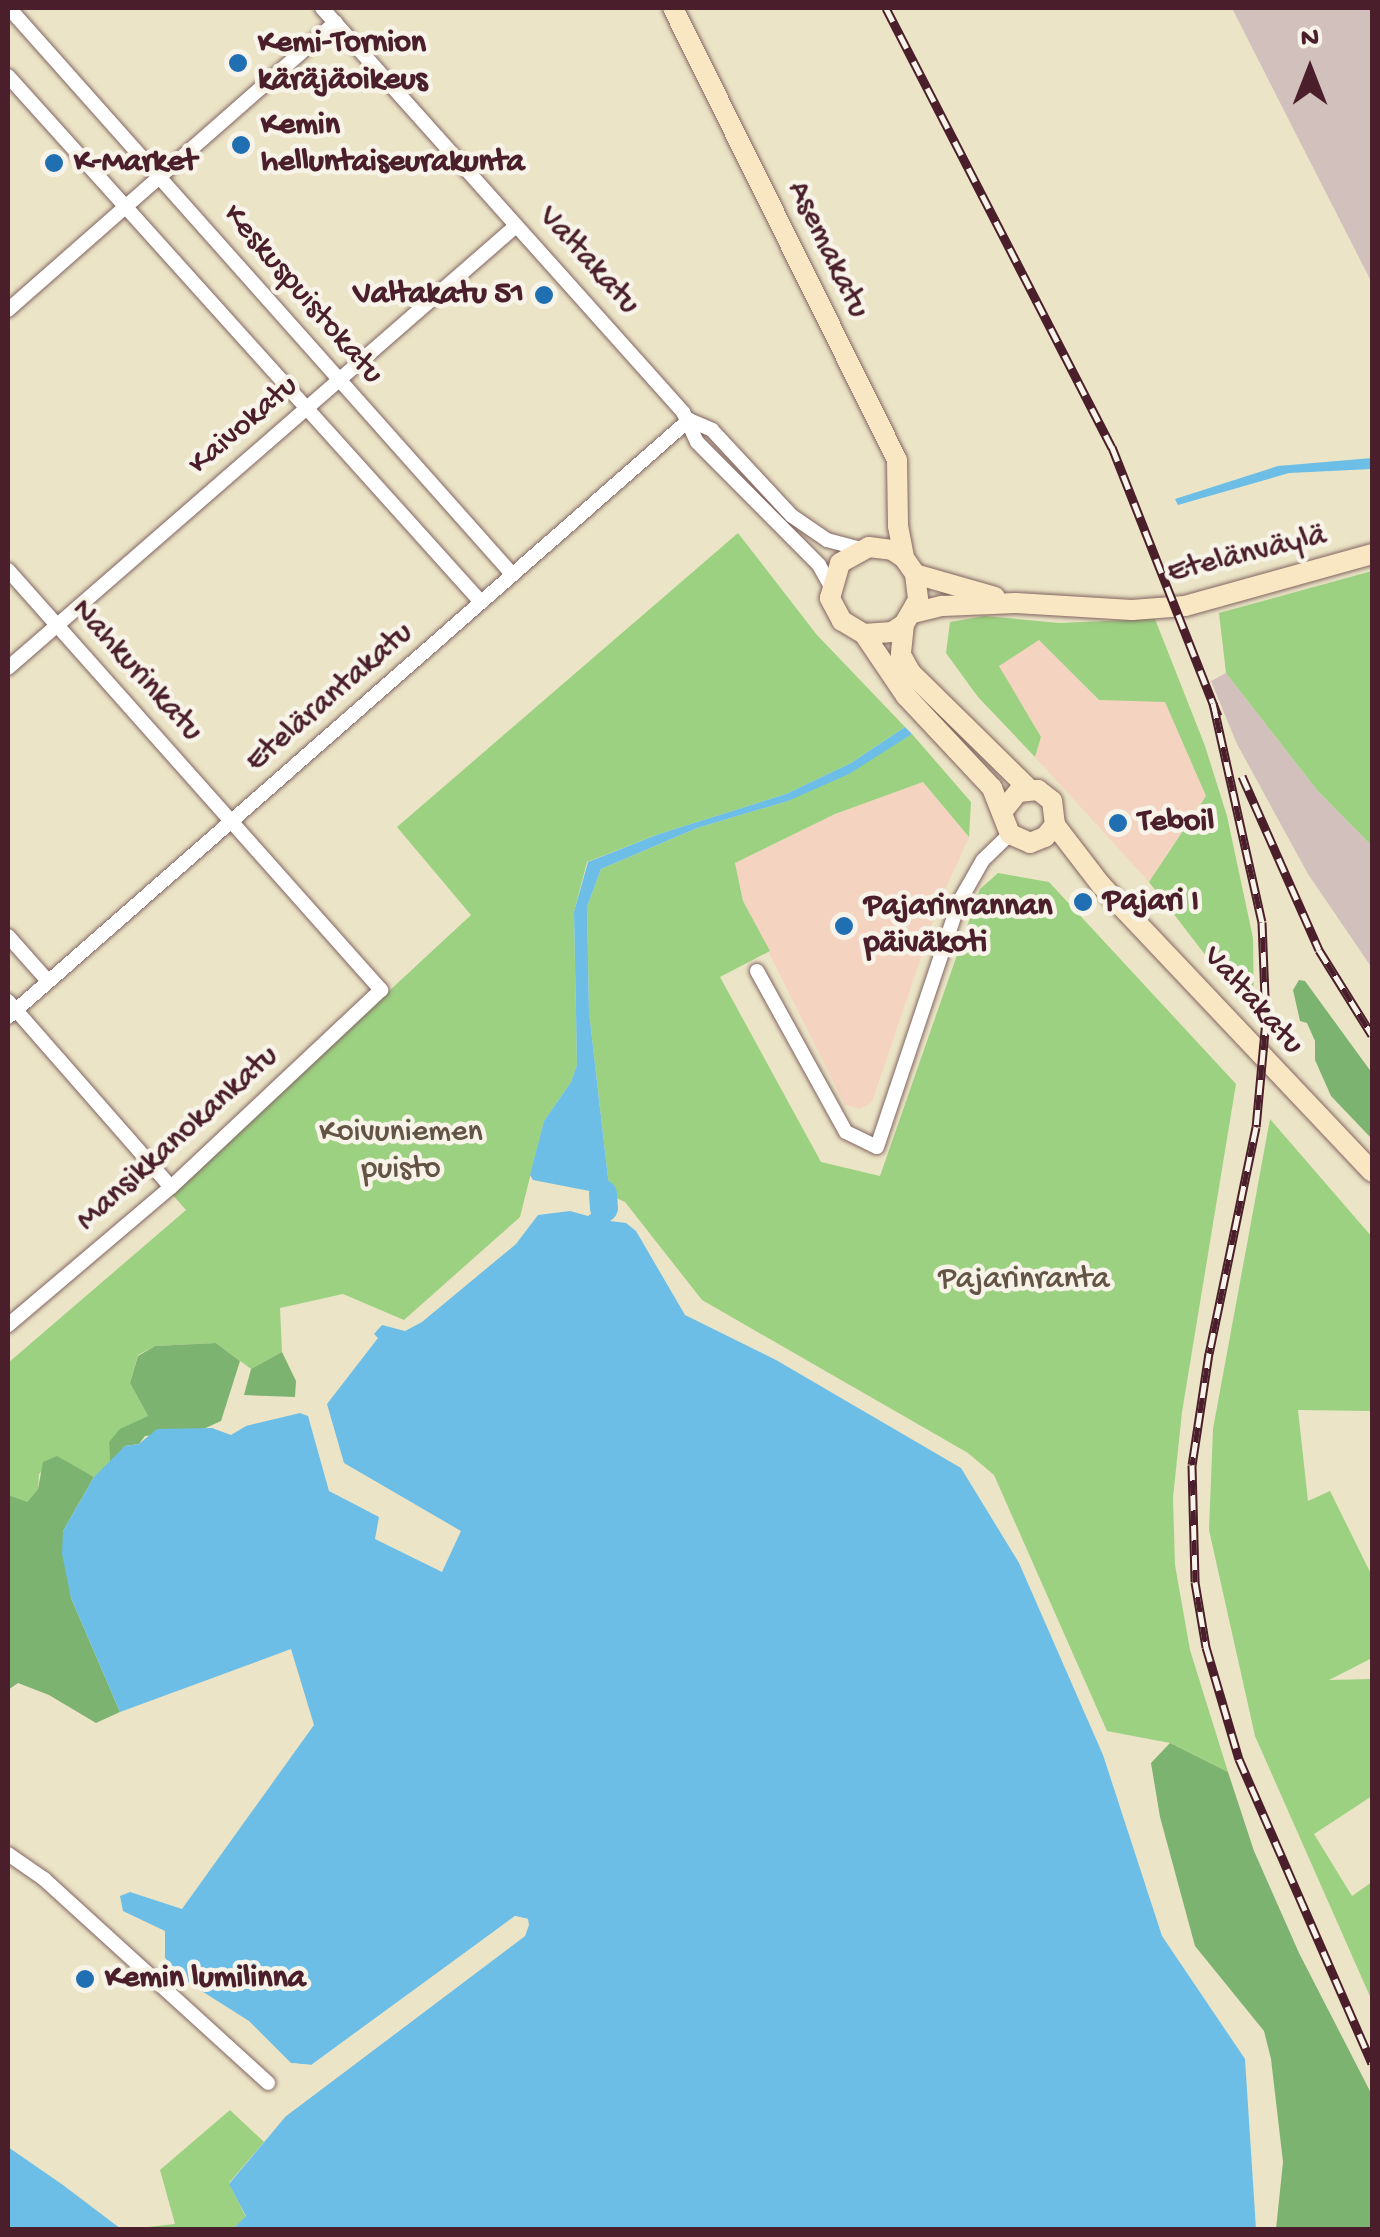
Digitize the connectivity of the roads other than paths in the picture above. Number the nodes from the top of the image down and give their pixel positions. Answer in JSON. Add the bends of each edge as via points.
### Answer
{"nodes":[{"id":1,"x":10,"y":8,"type":"edge"},
{"id":2,"x":322,"y":8,"type":"edge"},
{"id":3,"x":673,"y":8,"type":"edge"},
{"id":4,"x":336,"y":22,"type":"junction"},
{"id":5,"x":8,"y":76,"type":"edge"},
{"id":6,"x":160,"y":177,"type":"junction"},
{"id":7,"x":124,"y":209,"type":"junction"},
{"id":8,"x":516,"y":226,"type":"junction"},
{"id":9,"x":8,"y":310,"type":"edge"},
{"id":10,"x":339,"y":379,"type":"junction"},
{"id":11,"x":308,"y":406,"type":"junction"},
{"id":12,"x":689,"y":420,"type":"junction"},
{"id":13,"x":898,"y":526,"type":"junction"},
{"id":14,"x":869,"y":548,"type":"junction"},
{"id":15,"x":1372,"y":554,"type":"edge"},
{"id":16,"x":910,"y":566,"type":"junction"},
{"id":17,"x":8,"y":570,"type":"edge"},
{"id":18,"x":512,"y":574,"type":"junction"},
{"id":19,"x":830,"y":585,"type":"junction"},
{"id":20,"x":481,"y":602,"type":"junction"},
{"id":21,"x":1016,"y":603,"type":"junction"},
{"id":22,"x":909,"y":618,"type":"junction"},
{"id":23,"x":57,"y":625,"type":"junction"},
{"id":24,"x":864,"y":634,"type":"junction"},
{"id":25,"x":8,"y":668,"type":"edge"},
{"id":26,"x":1029,"y":789,"type":"junction"},
{"id":27,"x":1004,"y":809,"type":"junction"},
{"id":28,"x":232,"y":820,"type":"junction"},
{"id":29,"x":1055,"y":825,"type":"junction"},
{"id":30,"x":1010,"y":834,"type":"junction"},
{"id":31,"x":1030,"y":843,"type":"junction"},
{"id":32,"x":1088,"y":870,"type":"junction"},
{"id":33,"x":8,"y":936,"type":"edge"},
{"id":34,"x":758,"y":971,"type":"dead end"},
{"id":35,"x":48,"y":981,"type":"junction"},
{"id":36,"x":381,"y":990,"type":"joint"},
{"id":37,"x":10,"y":1009,"type":"edge"},
{"id":38,"x":1372,"y":1172,"type":"edge"},
{"id":39,"x":170,"y":1187,"type":"junction"},
{"id":40,"x":8,"y":1325,"type":"edge"},
{"id":41,"x":8,"y":1854,"type":"edge"},
{"id":42,"x":268,"y":2084,"type":"dead end"}],
"edges":[{"from":1,"to":6,"type":"street","name":"Keskuspuistokatu"},
{"from":2,"to":4,"type":"street","name":"Valtakatu"},
{"from":3,"to":13,"type":"main road","name":"Asemakatu","via":[[897,460]]},
{"from":4,"to":6,"type":"street"},
{"from":4,"to":8,"type":"street","name":"Valtakatu"},
{"from":5,"to":7,"type":"street"},
{"from":6,"to":7,"type":"street"},
{"from":6,"to":10,"type":"street","name":"Keskuspuistokatu"},
{"from":7,"to":9,"type":"street"},
{"from":7,"to":11,"type":"street"},
{"from":8,"to":10,"type":"street","name":"Kaivokatu"},
{"from":8,"to":12,"type":"street","name":"Valtakatu"},
{"from":10,"to":11,"type":"street","name":"Kaivokatu"},
{"from":10,"to":18,"type":"street","name":"Keskuspuistokatu"},
{"from":11,"to":20,"type":"street"},
{"from":11,"to":23,"type":"street","name":"Kaivokatu"},
{"from":12,"to":14,"type":"street","name":"Valtakatu","via":[[712,430],[792,516],[827,540]]},
{"from":12,"to":18,"type":"street","name":"Etelärantakatu"},
{"from":12,"to":19,"type":"street","name":"Valtakatu","via":[[697,442],[813,559]]},
{"from":13,"to":14,"type":"main road"},
{"from":13,"to":16,"type":"main road","name":"Asemakatu"},
{"from":14,"to":16,"type":"main road"},
{"from":14,"to":19,"type":"main road","via":[[840,563]]},
{"from":15,"to":21,"type":"main road","name":"Etelänväylä","via":[[1184,606]]},
{"from":16,"to":21,"type":"main road","name":"Etelänväylä"},
{"from":16,"to":22,"type":"main road","via":[[918,600]]},
{"from":17,"to":23,"type":"street","name":"Nahkurinkatu"},
{"from":18,"to":20,"type":"street","name":"Etelärantakatu"},
{"from":19,"to":24,"type":"main road","via":[[834,610]]},
{"from":20,"to":28,"type":"street","name":"Etelärantakatu"},
{"from":21,"to":22,"type":"main road","name":"Etelänväylä","via":[[942,606]]},
{"from":22,"to":24,"type":"main road","via":[[878,635]]},
{"from":22,"to":26,"type":"main road","via":[[901,655],[910,673]]},
{"from":23,"to":25,"type":"street","name":"Kaivokatu"},
{"from":23,"to":28,"type":"street","name":"Nahkurinkatu"},
{"from":24,"to":27,"type":"main road","via":[[906,696],[958,747]]},
{"from":26,"to":27,"type":"main road","via":[[1009,798]]},
{"from":26,"to":29,"type":"main road","via":[[1052,801]]},
{"from":27,"to":30,"type":"main road"},
{"from":28,"to":35,"type":"street","name":"Etelärantakatu"},
{"from":28,"to":36,"type":"street","name":"Nahkurinkatu"},
{"from":29,"to":31,"type":"main road"},
{"from":29,"to":32,"type":"main road","name":"Valtakatu"},
{"from":30,"to":31,"type":"main road"},
{"from":30,"to":34,"type":"street","via":[[983,860],[959,902],[877,1147],[846,1132]]},
{"from":31,"to":32,"type":"main road","name":"Valtakatu"},
{"from":32,"to":38,"type":"main road","name":"Valtakatu"},
{"from":33,"to":35,"type":"street"},
{"from":35,"to":37,"type":"street","name":"Etelärantakatu"},
{"from":36,"to":39,"type":"street","name":"Mansikkanokankatu"},
{"from":37,"to":39,"type":"street"},
{"from":39,"to":40,"type":"street","name":"Mansikkanokankatu"},
{"from":41,"to":42,"type":"street","via":[[44,1879]]}]}
